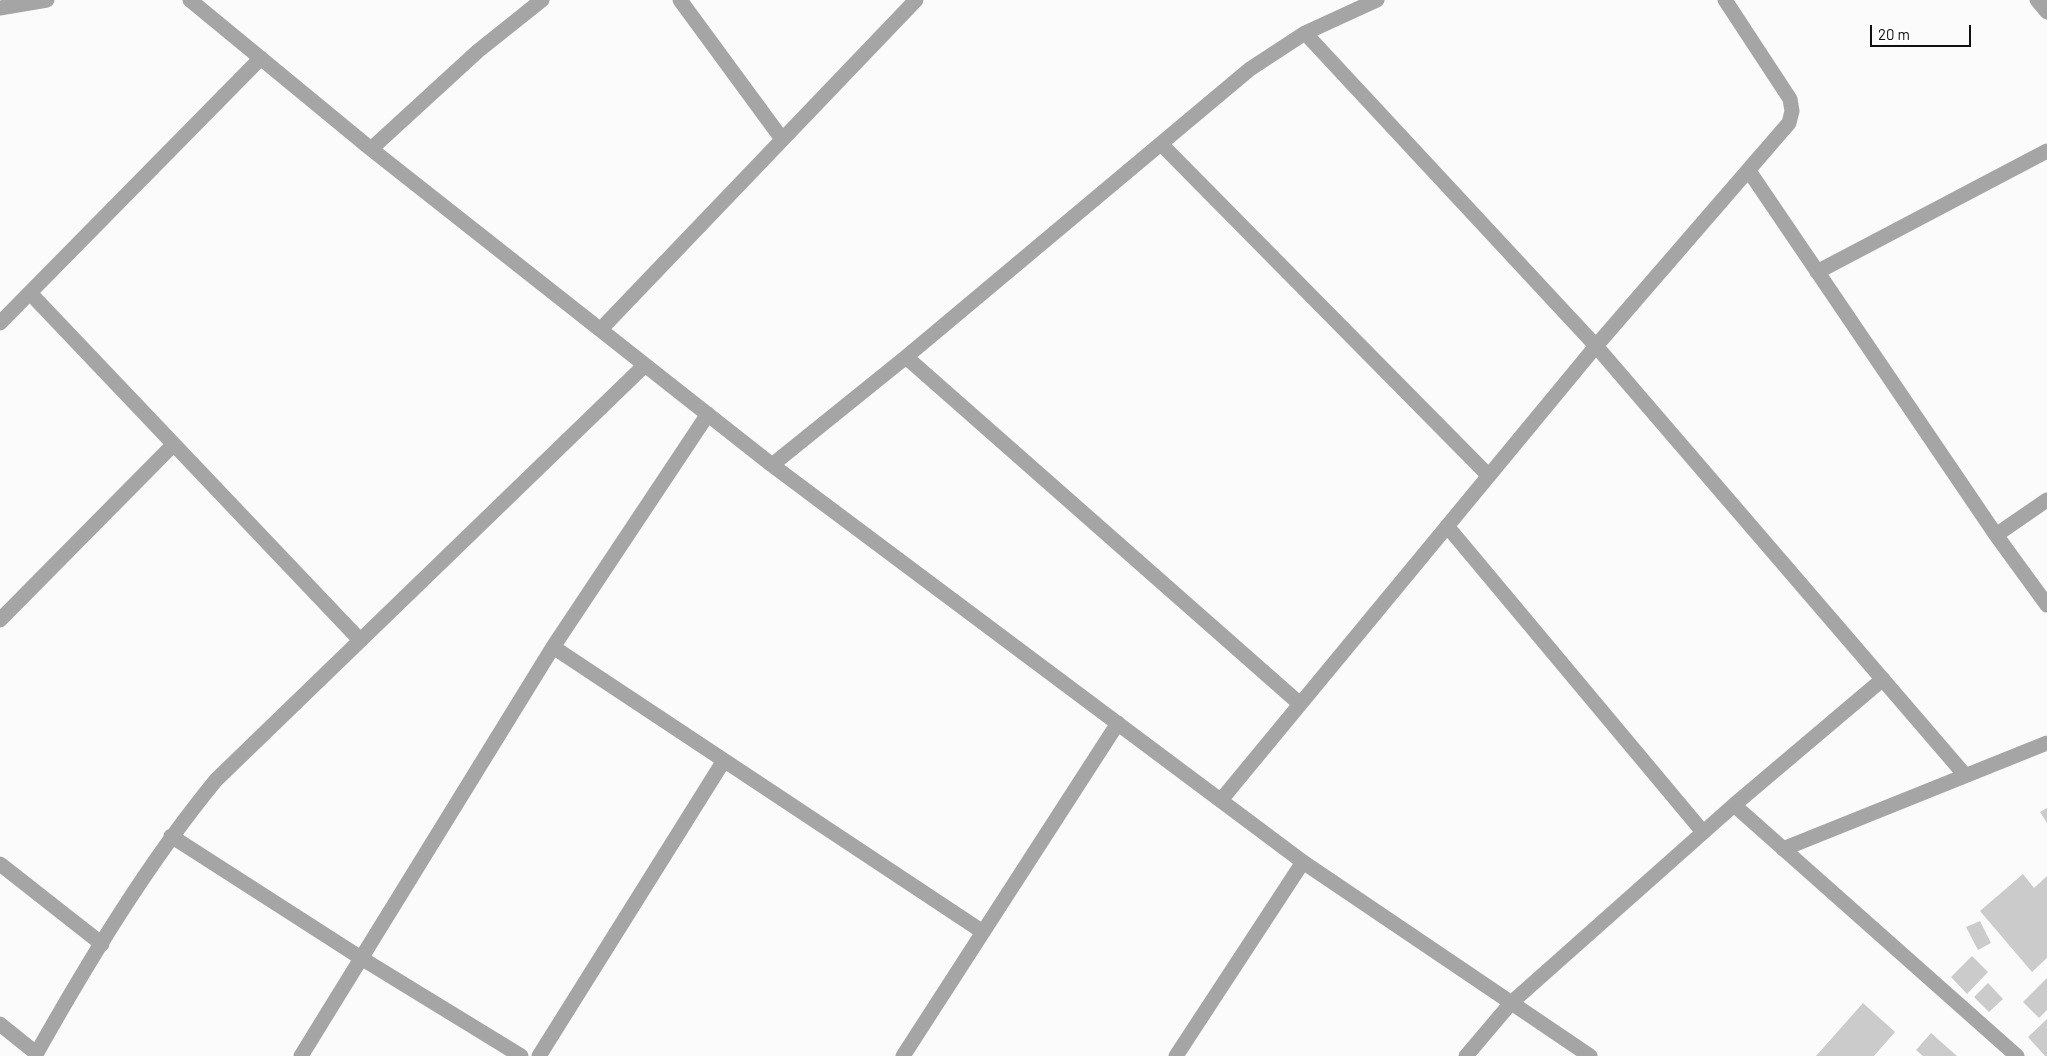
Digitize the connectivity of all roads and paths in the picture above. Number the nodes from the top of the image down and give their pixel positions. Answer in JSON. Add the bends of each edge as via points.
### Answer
{"nodes":[{"id":1,"x":47,"y":0,"type":"edge"},
{"id":2,"x":190,"y":0,"type":"edge"},
{"id":3,"x":542,"y":0,"type":"edge"},
{"id":4,"x":680,"y":0,"type":"edge"},
{"id":5,"x":916,"y":0,"type":"edge"},
{"id":6,"x":1377,"y":0,"type":"edge"},
{"id":7,"x":1725,"y":0,"type":"edge"},
{"id":8,"x":2037,"y":0,"type":"edge"},
{"id":9,"x":0,"y":8,"type":"edge"},
{"id":10,"x":2047,"y":12,"type":"edge"},
{"id":11,"x":1305,"y":33,"type":"junction"},
{"id":12,"x":261,"y":58,"type":"junction"},
{"id":13,"x":782,"y":139,"type":"junction"},
{"id":14,"x":1162,"y":145,"type":"junction"},
{"id":15,"x":371,"y":149,"type":"junction"},
{"id":16,"x":2047,"y":151,"type":"edge"},
{"id":17,"x":1749,"y":171,"type":"junction"},
{"id":18,"x":1817,"y":272,"type":"junction"},
{"id":19,"x":30,"y":293,"type":"junction"},
{"id":20,"x":0,"y":324,"type":"edge"},
{"id":21,"x":601,"y":329,"type":"junction"},
{"id":22,"x":1596,"y":346,"type":"junction"},
{"id":23,"x":906,"y":357,"type":"junction"},
{"id":24,"x":645,"y":365,"type":"junction"},
{"id":25,"x":708,"y":414,"type":"junction"},
{"id":26,"x":173,"y":445,"type":"junction"},
{"id":27,"x":772,"y":465,"type":"junction"},
{"id":28,"x":1489,"y":476,"type":"junction"},
{"id":29,"x":2047,"y":500,"type":"edge"},
{"id":30,"x":1448,"y":526,"type":"junction"},
{"id":31,"x":1996,"y":535,"type":"junction"},
{"id":32,"x":2047,"y":605,"type":"edge"},
{"id":33,"x":0,"y":620,"type":"edge"},
{"id":34,"x":359,"y":639,"type":"junction"},
{"id":35,"x":553,"y":647,"type":"junction"},
{"id":36,"x":1884,"y":679,"type":"junction"},
{"id":37,"x":1300,"y":704,"type":"junction"},
{"id":38,"x":1118,"y":723,"type":"junction"},
{"id":39,"x":2047,"y":743,"type":"edge"},
{"id":40,"x":723,"y":762,"type":"junction"},
{"id":41,"x":1965,"y":775,"type":"junction"},
{"id":42,"x":1221,"y":800,"type":"junction"},
{"id":43,"x":1734,"y":805,"type":"junction"},
{"id":44,"x":1703,"y":832,"type":"junction"},
{"id":45,"x":171,"y":836,"type":"junction"},
{"id":46,"x":1783,"y":849,"type":"junction"},
{"id":47,"x":1303,"y":862,"type":"junction"},
{"id":48,"x":0,"y":864,"type":"edge"},
{"id":49,"x":983,"y":932,"type":"junction"},
{"id":50,"x":102,"y":944,"type":"junction"},
{"id":51,"x":361,"y":958,"type":"junction"},
{"id":52,"x":1511,"y":1002,"type":"junction"},
{"id":53,"x":0,"y":1024,"type":"edge"},
{"id":54,"x":36,"y":1055,"type":"edge"},
{"id":55,"x":301,"y":1056,"type":"edge"},
{"id":56,"x":521,"y":1056,"type":"edge"},
{"id":57,"x":539,"y":1056,"type":"edge"},
{"id":58,"x":903,"y":1056,"type":"edge"},
{"id":59,"x":1176,"y":1056,"type":"edge"},
{"id":60,"x":1466,"y":1056,"type":"edge"},
{"id":61,"x":1590,"y":1056,"type":"edge"},
{"id":62,"x":2017,"y":1056,"type":"edge"}],
"edges":[{"from":1,"to":9,"type":"street"},
{"from":2,"to":12,"type":"street"},
{"from":3,"to":15,"type":"street","via":[[478,51]]},
{"from":4,"to":13,"type":"street"},
{"from":5,"to":13,"type":"street"},
{"from":6,"to":11,"type":"street"},
{"from":7,"to":17,"type":"street","via":[[1790,99],[1792,111],[1789,123]]},
{"from":8,"to":10,"type":"street"},
{"from":11,"to":14,"type":"street","via":[[1250,69]]},
{"from":11,"to":22,"type":"street"},
{"from":12,"to":15,"type":"street"},
{"from":12,"to":19,"type":"street"},
{"from":13,"to":21,"type":"street"},
{"from":14,"to":23,"type":"street"},
{"from":14,"to":28,"type":"street"},
{"from":15,"to":21,"type":"street"},
{"from":16,"to":18,"type":"street"},
{"from":17,"to":18,"type":"street"},
{"from":17,"to":22,"type":"street"},
{"from":18,"to":31,"type":"street"},
{"from":19,"to":20,"type":"street"},
{"from":19,"to":26,"type":"street"},
{"from":21,"to":24,"type":"street"},
{"from":22,"to":28,"type":"street"},
{"from":22,"to":36,"type":"street"},
{"from":23,"to":27,"type":"street"},
{"from":23,"to":37,"type":"street"},
{"from":24,"to":25,"type":"street"},
{"from":24,"to":34,"type":"street"},
{"from":25,"to":27,"type":"street"},
{"from":25,"to":35,"type":"street"},
{"from":26,"to":33,"type":"street"},
{"from":26,"to":34,"type":"street"},
{"from":27,"to":38,"type":"street"},
{"from":28,"to":30,"type":"street"},
{"from":29,"to":31,"type":"street"},
{"from":30,"to":37,"type":"street"},
{"from":30,"to":44,"type":"street"},
{"from":31,"to":32,"type":"street"},
{"from":34,"to":45,"type":"street","via":[[216,780]]},
{"from":35,"to":40,"type":"street"},
{"from":35,"to":51,"type":"street"},
{"from":36,"to":41,"type":"street"},
{"from":36,"to":43,"type":"street"},
{"from":37,"to":42,"type":"street"},
{"from":38,"to":42,"type":"street"},
{"from":38,"to":49,"type":"street"},
{"from":39,"to":41,"type":"street"},
{"from":40,"to":49,"type":"street"},
{"from":40,"to":57,"type":"street"},
{"from":41,"to":46,"type":"street"},
{"from":42,"to":47,"type":"street"},
{"from":43,"to":44,"type":"street"},
{"from":43,"to":46,"type":"street"},
{"from":44,"to":52,"type":"street"},
{"from":45,"to":50,"type":"street"},
{"from":45,"to":51,"type":"street"},
{"from":46,"to":62,"type":"street"},
{"from":47,"to":52,"type":"street"},
{"from":47,"to":59,"type":"street"},
{"from":48,"to":50,"type":"street"},
{"from":49,"to":58,"type":"street"},
{"from":50,"to":54,"type":"street"},
{"from":51,"to":55,"type":"street"},
{"from":51,"to":56,"type":"street"},
{"from":52,"to":60,"type":"street"},
{"from":52,"to":61,"type":"street"},
{"from":53,"to":54,"type":"street"}]}
